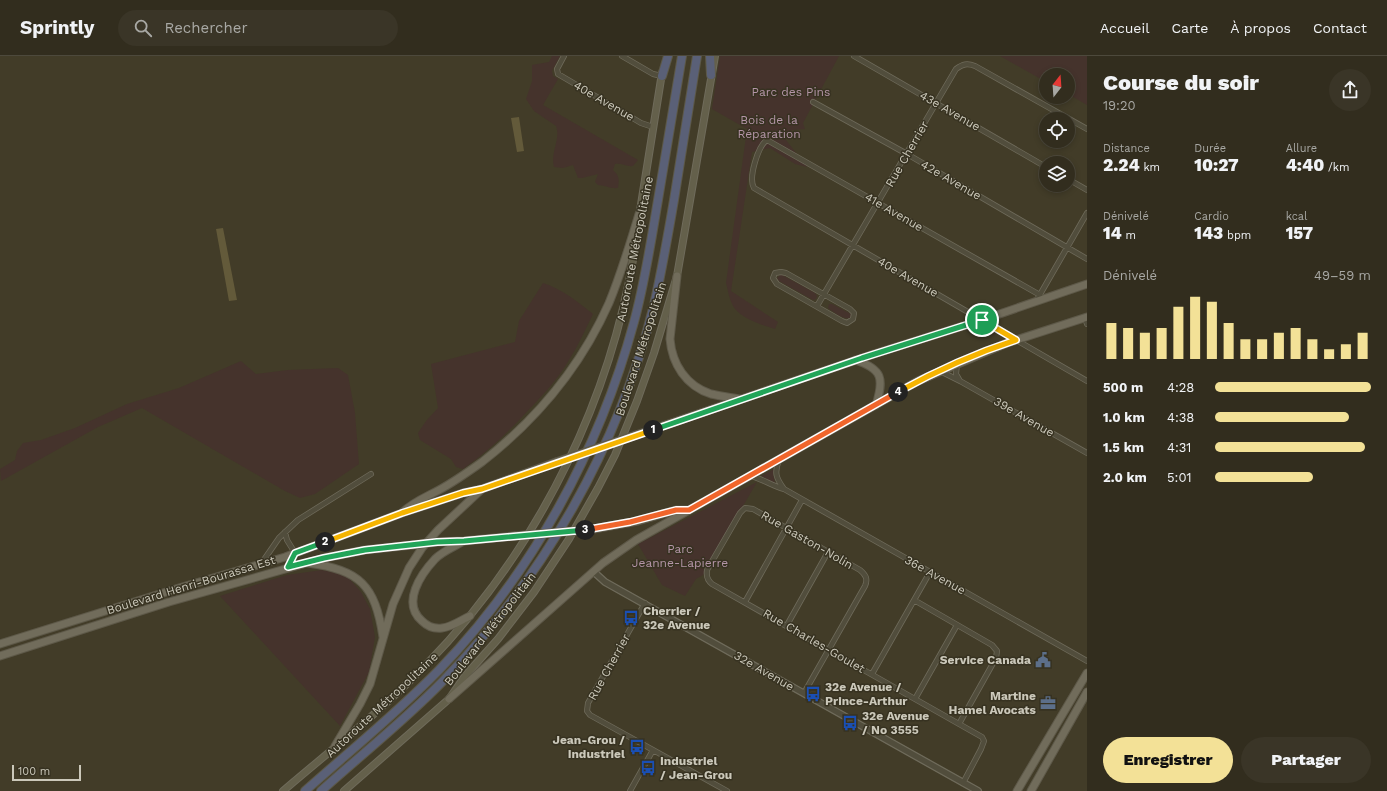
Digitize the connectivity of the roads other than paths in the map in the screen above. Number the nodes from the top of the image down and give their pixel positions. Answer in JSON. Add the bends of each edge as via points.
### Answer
{"nodes":[{"id":1,"x":564,"y":56,"type":"edge"},
{"id":2,"x":622,"y":56,"type":"edge"},
{"id":3,"x":664,"y":56,"type":"edge"},
{"id":4,"x":668,"y":56,"type":"edge"},
{"id":5,"x":682,"y":56,"type":"edge"},
{"id":6,"x":697,"y":56,"type":"edge"},
{"id":7,"x":710,"y":56,"type":"edge"},
{"id":8,"x":715,"y":56,"type":"edge"},
{"id":9,"x":854,"y":56,"type":"edge"},
{"id":10,"x":711,"y":74,"type":"junction"},
{"id":11,"x":662,"y":76,"type":"junction"},
{"id":12,"x":813,"y":102,"type":"dead end"},
{"id":13,"x":936,"y":103,"type":"junction"},
{"id":14,"x":653,"y":127,"type":"junction"},
{"id":15,"x":1087,"y":129,"type":"edge"},
{"id":16,"x":907,"y":154,"type":"junction"},
{"id":17,"x":756,"y":159,"type":"joint"},
{"id":18,"x":1039,"y":163,"type":"edge"},
{"id":19,"x":1075,"y":183,"type":"edge"},
{"id":20,"x":1087,"y":190,"type":"edge"},
{"id":21,"x":878,"y":203,"type":"junction"},
{"id":22,"x":1087,"y":213,"type":"edge"},
{"id":23,"x":639,"y":214,"type":"junction"},
{"id":24,"x":854,"y":245,"type":"junction"},
{"id":25,"x":1067,"y":248,"type":"junction"},
{"id":26,"x":1087,"y":259,"type":"edge"},
{"id":27,"x":677,"y":276,"type":"junction"},
{"id":28,"x":1087,"y":284,"type":"edge"},
{"id":29,"x":825,"y":295,"type":"junction"},
{"id":30,"x":1038,"y":298,"type":"junction"},
{"id":31,"x":817,"y":306,"type":"junction"},
{"id":32,"x":982,"y":320,"type":"junction"},
{"id":33,"x":1086,"y":320,"type":"edge"},
{"id":34,"x":1016,"y":340,"type":"junction"},
{"id":35,"x":855,"y":360,"type":"junction"},
{"id":36,"x":957,"y":364,"type":"junction"},
{"id":37,"x":940,"y":371,"type":"junction"},
{"id":38,"x":960,"y":381,"type":"junction"},
{"id":39,"x":1087,"y":381,"type":"edge"},
{"id":40,"x":741,"y":399,"type":"junction"},
{"id":41,"x":876,"y":405,"type":"junction"},
{"id":42,"x":1087,"y":453,"type":"edge"},
{"id":43,"x":779,"y":460,"type":"junction"},
{"id":44,"x":371,"y":474,"type":"dead end"},
{"id":45,"x":750,"y":476,"type":"junction"},
{"id":46,"x":482,"y":489,"type":"junction"},
{"id":47,"x":784,"y":489,"type":"junction"},
{"id":48,"x":802,"y":500,"type":"junction"},
{"id":49,"x":689,"y":510,"type":"junction"},
{"id":50,"x":402,"y":513,"type":"junction"},
{"id":51,"x":786,"y":528,"type":"junction"},
{"id":52,"x":285,"y":532,"type":"junction"},
{"id":53,"x":464,"y":541,"type":"junction"},
{"id":54,"x":828,"y":552,"type":"junction"},
{"id":55,"x":295,"y":553,"type":"junction"},
{"id":56,"x":306,"y":563,"type":"junction"},
{"id":57,"x":260,"y":564,"type":"junction"},
{"id":58,"x":288,"y":567,"type":"junction"},
{"id":59,"x":594,"y":572,"type":"junction"},
{"id":60,"x":930,"y":572,"type":"junction"},
{"id":61,"x":707,"y":578,"type":"joint"},
{"id":62,"x":914,"y":600,"type":"junction"},
{"id":63,"x":745,"y":602,"type":"junction"},
{"id":64,"x":645,"y":603,"type":"junction"},
{"id":65,"x":470,"y":616,"type":"junction"},
{"id":66,"x":787,"y":625,"type":"junction"},
{"id":67,"x":957,"y":625,"type":"junction"},
{"id":68,"x":383,"y":640,"type":"junction"},
{"id":69,"x":0,"y":644,"type":"edge"},
{"id":70,"x":828,"y":649,"type":"junction"},
{"id":71,"x":0,"y":656,"type":"edge"},
{"id":72,"x":1087,"y":661,"type":"edge"},
{"id":73,"x":1087,"y":673,"type":"edge"},
{"id":74,"x":872,"y":674,"type":"junction"},
{"id":75,"x":1087,"y":692,"type":"edge"},
{"id":76,"x":804,"y":693,"type":"junction"},
{"id":77,"x":449,"y":699,"type":"junction"},
{"id":78,"x":916,"y":699,"type":"junction"},
{"id":79,"x":959,"y":724,"type":"junction"},
{"id":80,"x":335,"y":746,"type":"junction"},
{"id":81,"x":653,"y":750,"type":"junction"},
{"id":82,"x":963,"y":783,"type":"junction"},
{"id":83,"x":283,"y":791,"type":"edge"},
{"id":84,"x":305,"y":791,"type":"edge"},
{"id":85,"x":321,"y":791,"type":"edge"},
{"id":86,"x":344,"y":791,"type":"edge"},
{"id":87,"x":630,"y":791,"type":"edge"},
{"id":88,"x":727,"y":791,"type":"edge"},
{"id":89,"x":978,"y":791,"type":"edge"},
{"id":90,"x":1017,"y":791,"type":"edge"},
{"id":91,"x":1031,"y":791,"type":"edge"}],
"edges":[{"from":1,"to":14,"type":"street","name":"40e Avenue","via":[[557,72],[561,77]]},
{"from":2,"to":11,"type":"street","via":[[653,74]]},
{"from":3,"to":11,"type":"main road","name":"Boulevard Métropolitain"},
{"from":4,"to":11,"type":"highway"},
{"from":5,"to":84,"type":"highway","name":"Autoroute Métropolitaine","via":[[648,261],[636,316],[610,398],[572,483],[520,570],[468,637],[413,695]]},
{"from":6,"to":85,"type":"highway","name":"Autoroute Métropolitaine","via":[[666,244],[650,318],[624,400],[586,485],[533,572],[481,639],[430,694]]},
{"from":7,"to":10,"type":"highway"},
{"from":8,"to":10,"type":"main road","name":"Boulevard Métropolitain"},
{"from":9,"to":13,"type":"street","name":"43e Avenue"},
{"from":10,"to":27,"type":"main road","name":"Boulevard Métropolitain"},
{"from":11,"to":14,"type":"main road","name":"Boulevard Métropolitain"},
{"from":12,"to":16,"type":"street","name":"42e Avenue"},
{"from":13,"to":15,"type":"street","name":"Rue Cherrier","via":[[956,69],[968,63]]},
{"from":13,"to":16,"type":"street","name":"Rue Cherrier"},
{"from":13,"to":18,"type":"street","name":"43e Avenue"},
{"from":14,"to":23,"type":"main road","name":"Boulevard Métropolitain"},
{"from":16,"to":21,"type":"street","name":"Rue Cherrier"},
{"from":16,"to":25,"type":"street","name":"42e Avenue"},
{"from":17,"to":21,"type":"street","name":"41e Avenue","via":[[767,140]]},
{"from":17,"to":24,"type":"street","name":"40e Avenue","via":[[752,179],[754,188]]},
{"from":19,"to":20,"type":"street"},
{"from":21,"to":24,"type":"street","name":"Rue Cherrier"},
{"from":21,"to":30,"type":"street","name":"41e Avenue"},
{"from":22,"to":25,"type":"street"},
{"from":23,"to":50,"type":"main road","via":[[623,267],[608,304],[586,346],[557,388],[533,416],[495,451],[457,479],[411,505]]},
{"from":23,"to":65,"type":"main road","name":"Boulevard Métropolitain","via":[[632,269],[622,316],[586,422],[560,479],[535,523],[507,567]]},
{"from":24,"to":29,"type":"street","name":"Rue Cherrier"},
{"from":24,"to":32,"type":"street","name":"40e Avenue"},
{"from":25,"to":26,"type":"street","name":"42e Avenue"},
{"from":25,"to":30,"type":"street"},
{"from":27,"to":40,"type":"main road","via":[[670,339],[676,363],[686,379],[697,387],[712,394]]},
{"from":27,"to":77,"type":"main road","name":"Boulevard Métropolitain","via":[[640,395],[598,488],[569,540],[534,592]]},
{"from":28,"to":30,"type":"main road","name":"Boulevard Henri-Bourassa Est"},
{"from":29,"to":31,"type":"street","name":"Rue Cherrier"},
{"from":29,"to":31,"type":"street","via":[[850,309],[854,313],[853,319],[847,323],[842,322]]},
{"from":29,"to":31,"type":"street","via":[[786,273],[776,273],[774,278],[777,284]]},
{"from":30,"to":32,"type":"main road","name":"Boulevard Henri-Bourassa Est"},
{"from":32,"to":34,"type":"street","name":"40e Avenue"},
{"from":32,"to":35,"type":"main road","name":"Boulevard Henri-Bourassa Est"},
{"from":33,"to":34,"type":"main road","name":"Boulevard Henri-Bourassa Est"},
{"from":34,"to":36,"type":"main road","name":"Boulevard Henri-Bourassa Est"},
{"from":34,"to":39,"type":"street","name":"40e Avenue"},
{"from":35,"to":40,"type":"main road","name":"Boulevard Henri-Bourassa Est"},
{"from":35,"to":41,"type":"main road","via":[[870,366],[878,374],[881,386]]},
{"from":36,"to":37,"type":"main road","name":"Boulevard Henri-Bourassa Est"},
{"from":36,"to":38,"type":"street","via":[[956,374]]},
{"from":37,"to":38,"type":"street","name":"39e Avenue"},
{"from":37,"to":41,"type":"main road","name":"Boulevard Henri-Bourassa Est"},
{"from":38,"to":42,"type":"street","name":"39e Avenue"},
{"from":40,"to":46,"type":"main road","name":"Boulevard Henri-Bourassa Est","bridge":true},
{"from":41,"to":43,"type":"main road","name":"Boulevard Henri-Bourassa Est"},
{"from":43,"to":45,"type":"main road","name":"Boulevard Henri-Bourassa Est"},
{"from":43,"to":47,"type":"street","via":[[776,475]]},
{"from":44,"to":52,"type":"street","via":[[304,515]]},
{"from":45,"to":47,"type":"street","name":"36e Avenue"},
{"from":45,"to":49,"type":"main road","name":"Boulevard Henri-Bourassa Est"},
{"from":46,"to":50,"type":"main road","name":"Boulevard Henri-Bourassa Est"},
{"from":46,"to":68,"type":"main road","via":[[442,525],[413,561],[396,597]]},
{"from":47,"to":48,"type":"street","name":"36e Avenue"},
{"from":48,"to":51,"type":"street"},
{"from":48,"to":60,"type":"street","name":"36e Avenue"},
{"from":49,"to":53,"type":"main road","name":"Boulevard Henri-Bourassa Est","bridge":true,"via":[[676,510],[634,522],[588,530]]},
{"from":49,"to":59,"type":"main road","via":[[632,543]]},
{"from":50,"to":55,"type":"main road","name":"Boulevard Henri-Bourassa Est"},
{"from":51,"to":54,"type":"street","name":"Rue Gaston-Nolin"},
{"from":51,"to":61,"type":"street","name":"Rue Gaston-Nolin","via":[[753,509],[745,508],[707,570]]},
{"from":51,"to":63,"type":"street"},
{"from":52,"to":55,"type":"street"},
{"from":52,"to":57,"type":"street"},
{"from":53,"to":56,"type":"main road","name":"Boulevard Henri-Bourassa Est","bridge":true,"via":[[412,544],[345,553]]},
{"from":53,"to":65,"type":"main road","via":[[445,551],[433,562],[416,588],[412,602],[420,620],[435,628],[450,626]]},
{"from":54,"to":66,"type":"street"},
{"from":54,"to":70,"type":"street","name":"Rue Gaston-Nolin","via":[[860,570],[867,582]]},
{"from":55,"to":57,"type":"main road","name":"Boulevard Henri-Bourassa Est"},
{"from":55,"to":58,"type":"main road"},
{"from":56,"to":58,"type":"main road","name":"Boulevard Henri-Bourassa Est"},
{"from":56,"to":68,"type":"main road","via":[[341,570],[362,584],[377,606]]},
{"from":57,"to":69,"type":"main road","name":"Boulevard Henri-Bourassa Est"},
{"from":58,"to":71,"type":"main road","name":"Boulevard Henri-Bourassa Est"},
{"from":59,"to":64,"type":"street","name":"32e Avenue","via":[[603,580]]},
{"from":59,"to":77,"type":"main road"},
{"from":60,"to":62,"type":"street"},
{"from":60,"to":72,"type":"street","name":"36e Avenue"},
{"from":61,"to":63,"type":"street","name":"Rue Charles-Goulet","via":[[712,584]]},
{"from":62,"to":67,"type":"street"},
{"from":62,"to":74,"type":"street"},
{"from":63,"to":66,"type":"street","name":"Rue Charles-Goulet"},
{"from":64,"to":76,"type":"street","name":"32e Avenue"},
{"from":64,"to":81,"type":"street","name":"Rue Cherrier","via":[[588,703],[587,711]]},
{"from":65,"to":80,"type":"main road","name":"Boulevard Métropolitain","via":[[407,684]]},
{"from":66,"to":70,"type":"street","name":"Rue Charles-Goulet"},
{"from":67,"to":78,"type":"street"},
{"from":67,"to":79,"type":"street","via":[[997,650],[996,658]]},
{"from":68,"to":80,"type":"main road","via":[[369,688]]},
{"from":70,"to":74,"type":"street","name":"Rue Charles-Goulet"},
{"from":70,"to":76,"type":"street"},
{"from":73,"to":90,"type":"main road"},
{"from":74,"to":78,"type":"street","name":"Rue Charles-Goulet"},
{"from":75,"to":91,"type":"main road"},
{"from":76,"to":82,"type":"street","name":"32e Avenue"},
{"from":77,"to":86,"type":"main road","name":"Boulevard Métropolitain"},
{"from":78,"to":79,"type":"street","name":"Rue Charles-Goulet"},
{"from":79,"to":82,"type":"street","name":"Rue Charles-Goulet","via":[[979,735],[984,741]]},
{"from":80,"to":83,"type":"main road","name":"Boulevard Métropolitain"},
{"from":81,"to":87,"type":"street"},
{"from":81,"to":88,"type":"street"},
{"from":82,"to":89,"type":"street","name":"32e Avenue"}]}
